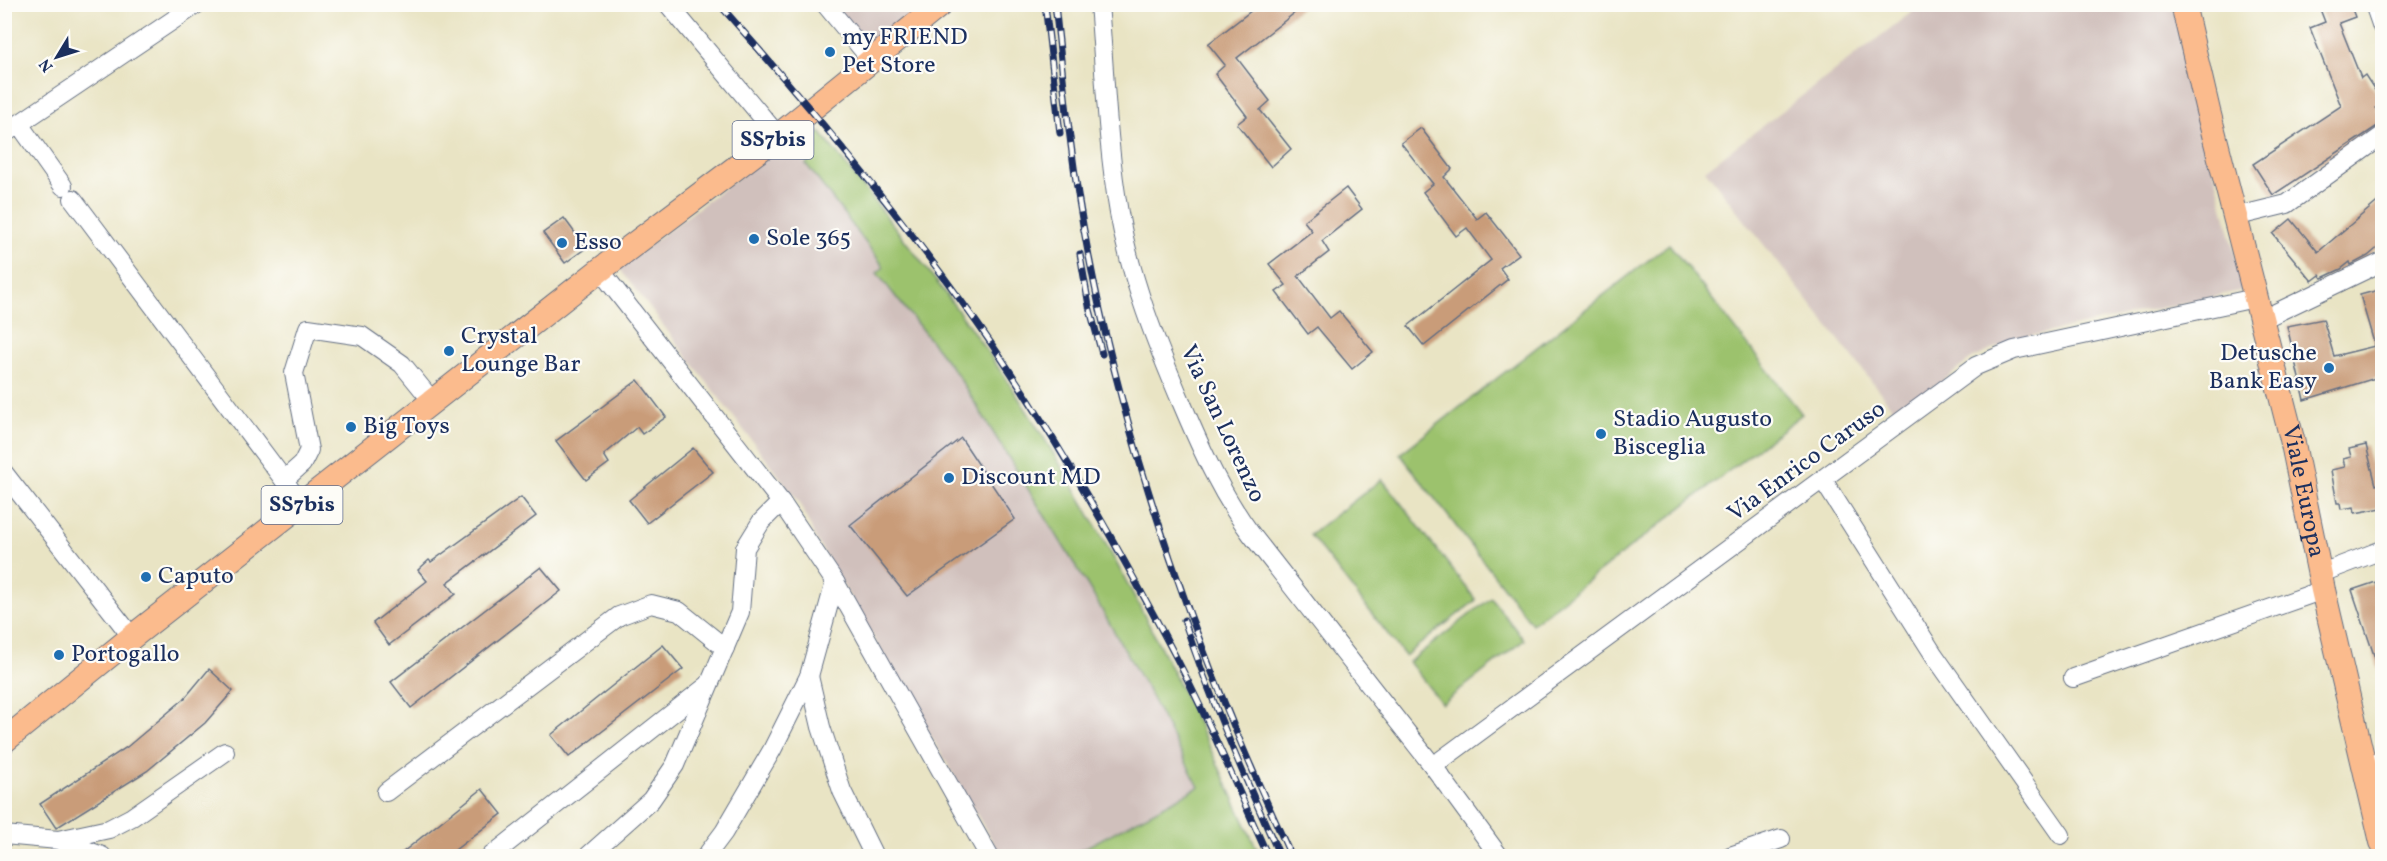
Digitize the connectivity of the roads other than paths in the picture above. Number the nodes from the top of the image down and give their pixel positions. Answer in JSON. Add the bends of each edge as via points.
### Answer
{"nodes":[{"id":1,"x":197,"y":4,"type":"edge"},
{"id":2,"x":668,"y":4,"type":"edge"},
{"id":3,"x":825,"y":4,"type":"edge"},
{"id":4,"x":941,"y":4,"type":"edge"},
{"id":5,"x":1099,"y":4,"type":"edge"},
{"id":6,"x":2184,"y":4,"type":"edge"},
{"id":7,"x":2374,"y":4,"type":"edge"},
{"id":8,"x":2382,"y":27,"type":"edge"},
{"id":9,"x":872,"y":61,"type":"junction"},
{"id":10,"x":12,"y":129,"type":"edge"},
{"id":11,"x":778,"y":136,"type":"junction"},
{"id":12,"x":2382,"y":136,"type":"edge"},
{"id":13,"x":2234,"y":217,"type":"junction"},
{"id":14,"x":2382,"y":262,"type":"edge"},
{"id":15,"x":600,"y":270,"type":"junction"},
{"id":16,"x":2258,"y":309,"type":"junction"},
{"id":17,"x":433,"y":402,"type":"junction"},
{"id":18,"x":4,"y":473,"type":"edge"},
{"id":19,"x":284,"y":480,"type":"junction"},
{"id":20,"x":1823,"y":480,"type":"junction"},
{"id":21,"x":781,"y":502,"type":"junction"},
{"id":22,"x":301,"y":505,"type":"junction"},
{"id":23,"x":2382,"y":550,"type":"edge"},
{"id":24,"x":835,"y":582,"type":"junction"},
{"id":25,"x":2321,"y":582,"type":"junction"},
{"id":26,"x":132,"y":637,"type":"junction"},
{"id":27,"x":725,"y":648,"type":"junction"},
{"id":28,"x":809,"y":676,"type":"junction"},
{"id":29,"x":2073,"y":678,"type":"dead end"},
{"id":30,"x":712,"y":682,"type":"junction"},
{"id":31,"x":4,"y":741,"type":"edge"},
{"id":32,"x":225,"y":752,"type":"dead end"},
{"id":33,"x":2374,"y":764,"type":"edge"},
{"id":34,"x":1433,"y":766,"type":"junction"},
{"id":35,"x":386,"y":792,"type":"dead end"},
{"id":36,"x":4,"y":835,"type":"edge"},
{"id":37,"x":2061,"y":835,"type":"dead end"},
{"id":38,"x":1781,"y":839,"type":"dead end"},
{"id":39,"x":58,"y":840,"type":"junction"},
{"id":40,"x":2382,"y":842,"type":"edge"},
{"id":41,"x":102,"y":856,"type":"edge"},
{"id":42,"x":491,"y":856,"type":"edge"},
{"id":43,"x":588,"y":856,"type":"edge"},
{"id":44,"x":706,"y":856,"type":"edge"},
{"id":45,"x":874,"y":856,"type":"edge"},
{"id":46,"x":989,"y":856,"type":"edge"},
{"id":47,"x":1499,"y":856,"type":"edge"},
{"id":48,"x":1730,"y":856,"type":"edge"}],
"edges":[{"from":1,"to":10,"type":"street"},
{"from":2,"to":11,"type":"street"},
{"from":3,"to":9,"type":"street"},
{"from":4,"to":9,"type":"main road","number":"SS7bis"},
{"from":5,"to":34,"type":"street","name":"Via San Lorenzo","via":[[1118,211],[1131,272],[1201,448],[1233,510]]},
{"from":6,"to":13,"type":"main road","name":"Viale Europa"},
{"from":7,"to":8,"type":"street"},
{"from":9,"to":11,"type":"main road","number":"SS7bis"},
{"from":10,"to":19,"type":"street","via":[[68,192]]},
{"from":11,"to":15,"type":"main road","number":"SS7bis"},
{"from":12,"to":13,"type":"street","via":[[2287,204]]},
{"from":13,"to":16,"type":"main road","name":"Viale Europa"},
{"from":14,"to":16,"type":"street","name":"Via Enrico Caruso"},
{"from":15,"to":17,"type":"main road","number":"SS7bis"},
{"from":15,"to":21,"type":"street"},
{"from":16,"to":20,"type":"street","name":"Via Enrico Caruso","via":[[2014,350],[1976,366]]},
{"from":16,"to":25,"type":"main road","name":"Viale Europa","via":[[2292,439]]},
{"from":17,"to":19,"type":"street","via":[[402,363],[362,336],[308,328],[294,373],[309,450],[302,465]]},
{"from":17,"to":22,"type":"main road","number":"SS7bis"},
{"from":18,"to":26,"type":"street"},
{"from":19,"to":22,"type":"street"},
{"from":20,"to":34,"type":"street","name":"Via Enrico Caruso"},
{"from":20,"to":37,"type":"street","via":[[1934,656]]},
{"from":21,"to":24,"type":"street"},
{"from":21,"to":27,"type":"street","via":[[761,522],[745,548],[740,612]]},
{"from":22,"to":26,"type":"main road","number":"SS7bis"},
{"from":23,"to":25,"type":"street"},
{"from":24,"to":28,"type":"street"},
{"from":24,"to":46,"type":"street"},
{"from":25,"to":29,"type":"street"},
{"from":25,"to":33,"type":"main road","name":"Viale Europa"},
{"from":26,"to":31,"type":"main road","number":"SS7bis"},
{"from":27,"to":30,"type":"street"},
{"from":27,"to":35,"type":"street","via":[[679,611],[651,604],[619,616]]},
{"from":28,"to":44,"type":"street","via":[[772,750]]},
{"from":28,"to":45,"type":"street","via":[[842,791]]},
{"from":30,"to":42,"type":"street"},
{"from":30,"to":43,"type":"street","via":[[675,765],[651,800]]},
{"from":32,"to":39,"type":"street","via":[[132,817],[109,829]]},
{"from":33,"to":40,"type":"main road","name":"Viale Europa"},
{"from":34,"to":47,"type":"street","name":"Via San Lorenzo"},
{"from":36,"to":39,"type":"street"},
{"from":38,"to":48,"type":"street"},
{"from":39,"to":41,"type":"street"}]}
